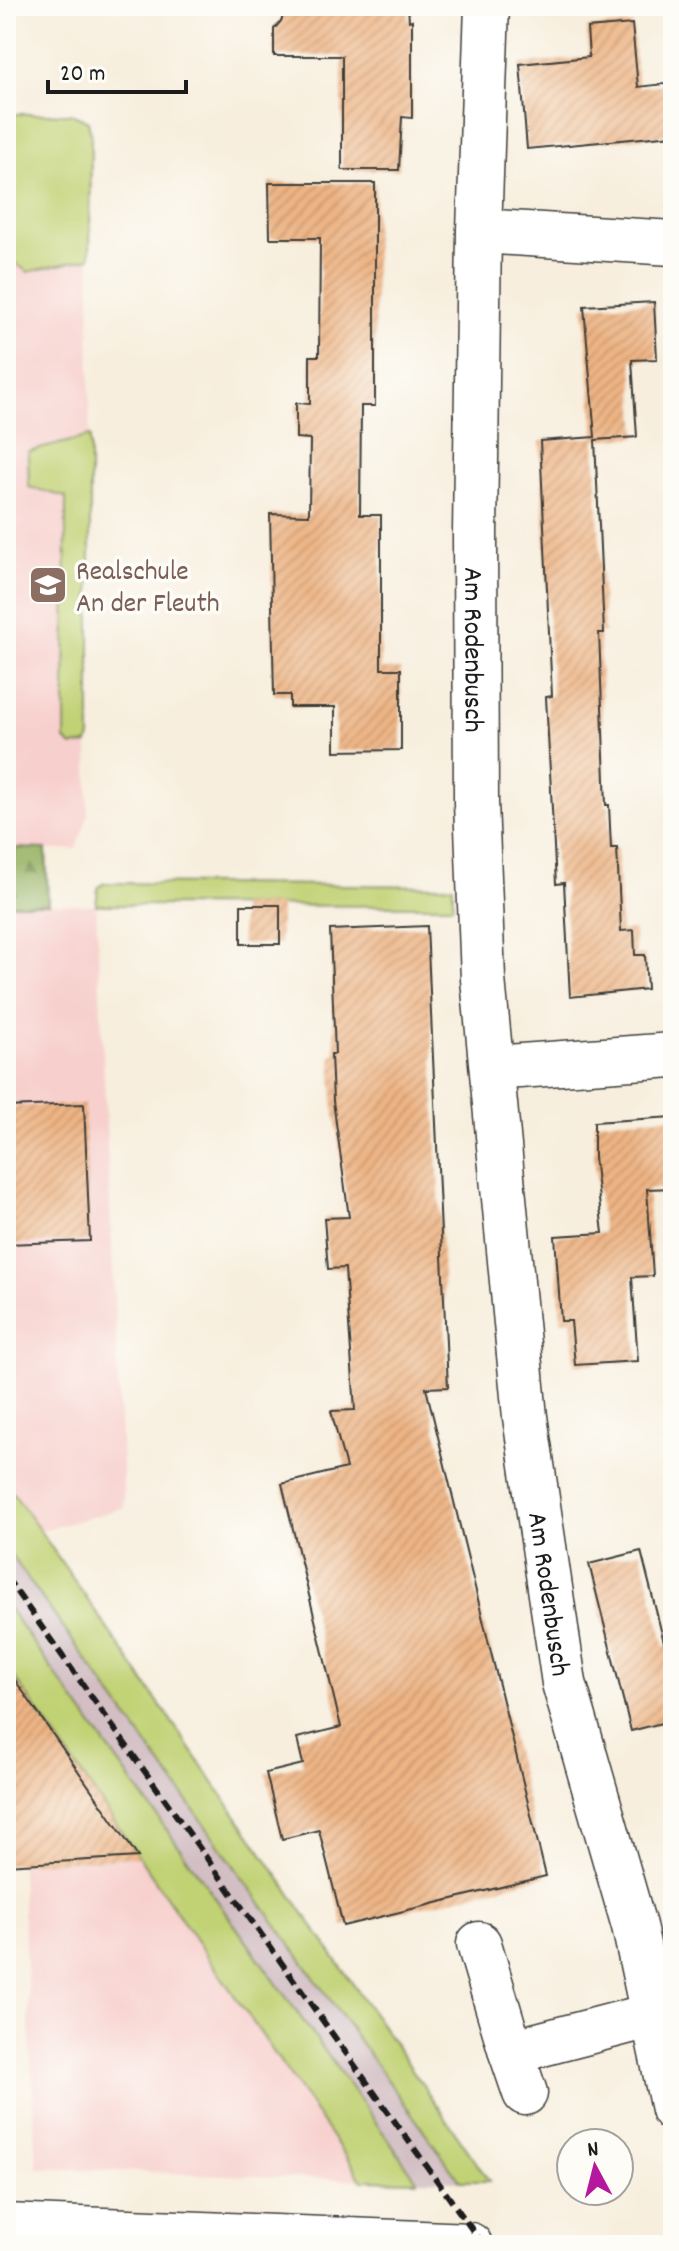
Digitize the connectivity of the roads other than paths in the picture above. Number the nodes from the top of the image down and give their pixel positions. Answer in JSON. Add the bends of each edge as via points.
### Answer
{"nodes":[{"id":1,"x":487,"y":6,"type":"edge"},
{"id":2,"x":479,"y":231,"type":"junction"},
{"id":3,"x":673,"y":243,"type":"edge"},
{"id":4,"x":673,"y":1055,"type":"edge"},
{"id":5,"x":492,"y":1068,"type":"junction"},
{"id":6,"x":479,"y":1944,"type":"dead end"},
{"id":7,"x":653,"y":2015,"type":"junction"},
{"id":8,"x":673,"y":2109,"type":"edge"},
{"id":9,"x":6,"y":2226,"type":"edge"},
{"id":10,"x":470,"y":2245,"type":"edge"}],
"edges":[{"from":1,"to":2,"type":"street","name":"Am Rodenbusch"},
{"from":2,"to":3,"type":"street"},
{"from":2,"to":5,"type":"street","name":"Am Rodenbusch","via":[[476,802]]},
{"from":4,"to":5,"type":"street"},
{"from":5,"to":7,"type":"street","name":"Am Rodenbusch","via":[[525,1417],[564,1683],[634,1926]]},
{"from":6,"to":7,"type":"street","via":[[518,2072]]},
{"from":7,"to":8,"type":"street","name":"Am Rodenbusch"},
{"from":9,"to":10,"type":"street"}]}
